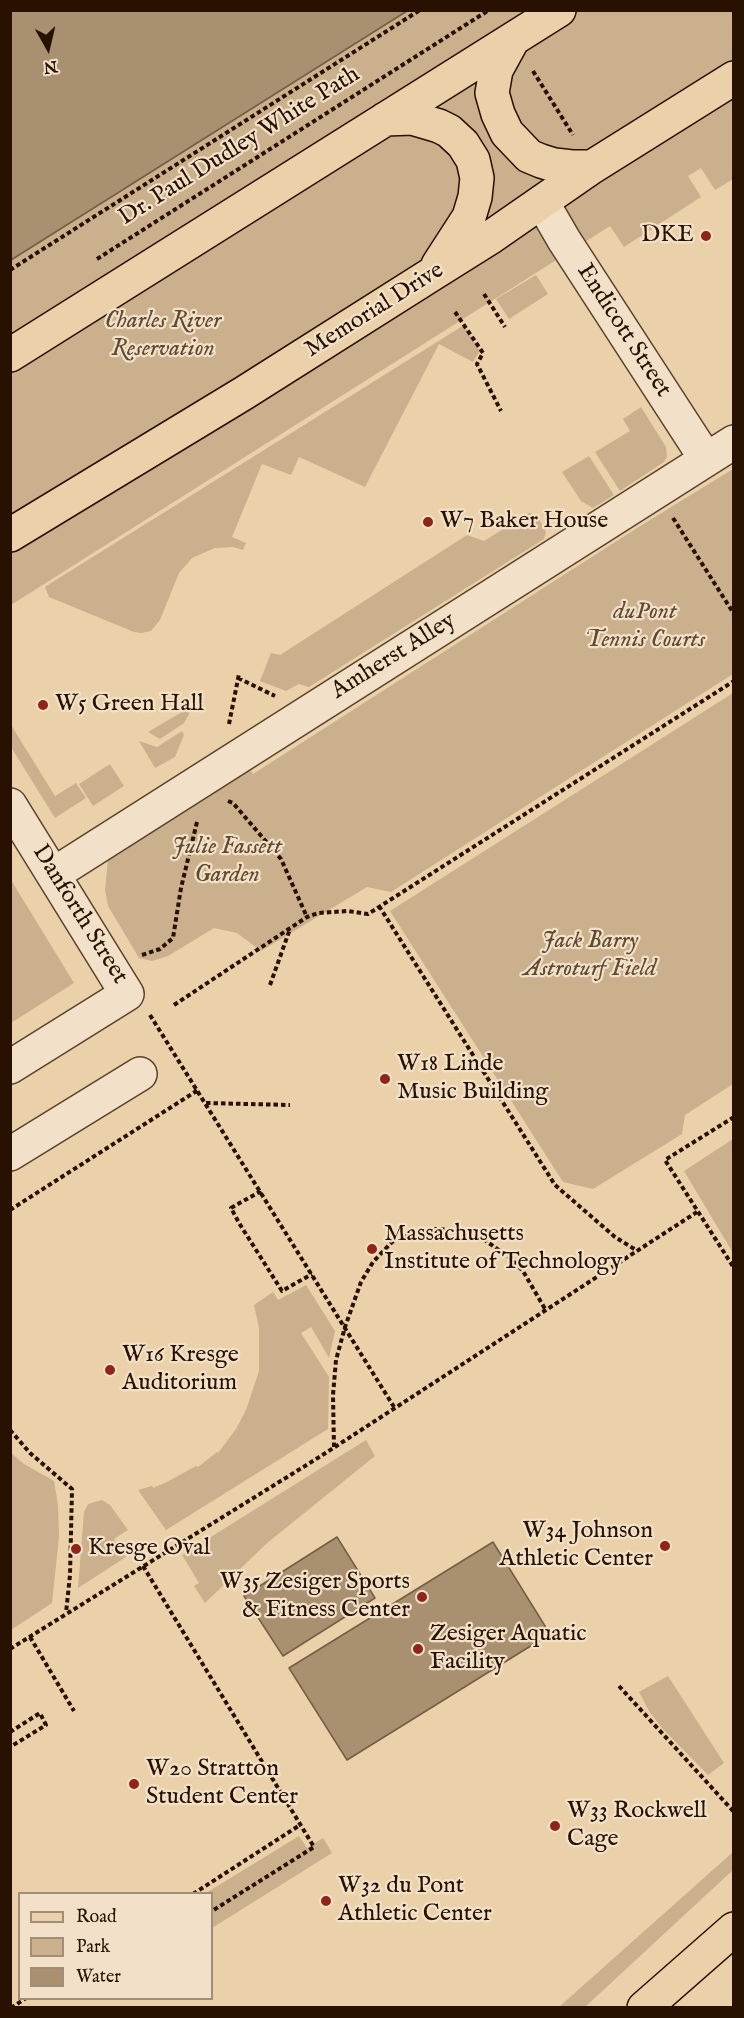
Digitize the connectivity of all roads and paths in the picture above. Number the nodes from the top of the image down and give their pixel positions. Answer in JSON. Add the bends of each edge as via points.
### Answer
{"nodes":[{"id":1,"x":420,"y":10,"type":"edge"},
{"id":2,"x":489,"y":10,"type":"edge"},
{"id":3,"x":559,"y":10,"type":"edge"},
{"id":4,"x":521,"y":52,"type":"junction"},
{"id":5,"x":734,"y":78,"type":"edge"},
{"id":6,"x":385,"y":119,"type":"junction"},
{"id":7,"x":585,"y":154,"type":"junction"},
{"id":8,"x":542,"y":202,"type":"junction"},
{"id":9,"x":96,"y":259,"type":"dead end"},
{"id":10,"x":10,"y":270,"type":"edge"},
{"id":11,"x":432,"y":274,"type":"junction"},
{"id":12,"x":484,"y":294,"type":"dead end"},
{"id":13,"x":454,"y":312,"type":"dead end"},
{"id":14,"x":506,"y":327,"type":"dead end"},
{"id":15,"x":10,"y":355,"type":"edge"},
{"id":16,"x":501,"y":411,"type":"dead end"},
{"id":17,"x":734,"y":442,"type":"edge"},
{"id":18,"x":706,"y":459,"type":"junction"},
{"id":19,"x":670,"y":514,"type":"dead end"},
{"id":20,"x":10,"y":535,"type":"edge"},
{"id":21,"x":734,"y":614,"type":"edge"},
{"id":22,"x":734,"y":681,"type":"edge"},
{"id":23,"x":279,"y":698,"type":"dead end"},
{"id":24,"x":228,"y":732,"type":"dead end"},
{"id":25,"x":222,"y":799,"type":"dead end"},
{"id":26,"x":10,"y":805,"type":"edge"},
{"id":27,"x":198,"y":815,"type":"dead end"},
{"id":28,"x":54,"y":874,"type":"junction"},
{"id":29,"x":379,"y":906,"type":"junction"},
{"id":30,"x":307,"y":917,"type":"junction"},
{"id":31,"x":290,"y":928,"type":"junction"},
{"id":32,"x":141,"y":955,"type":"dead end"},
{"id":33,"x":270,"y":985,"type":"dead end"},
{"id":34,"x":127,"y":994,"type":"junction"},
{"id":35,"x":174,"y":1005,"type":"dead end"},
{"id":36,"x":10,"y":1066,"type":"edge"},
{"id":37,"x":140,"y":1074,"type":"dead end"},
{"id":38,"x":198,"y":1090,"type":"junction"},
{"id":39,"x":206,"y":1103,"type":"junction"},
{"id":40,"x":290,"y":1106,"type":"dead end"},
{"id":41,"x":734,"y":1117,"type":"edge"},
{"id":42,"x":10,"y":1154,"type":"edge"},
{"id":43,"x":261,"y":1191,"type":"junction"},
{"id":44,"x":10,"y":1210,"type":"edge"},
{"id":45,"x":697,"y":1212,"type":"junction"},
{"id":46,"x":636,"y":1250,"type":"junction"},
{"id":47,"x":734,"y":1268,"type":"edge"},
{"id":48,"x":312,"y":1274,"type":"junction"},
{"id":49,"x":545,"y":1308,"type":"junction"},
{"id":50,"x":345,"y":1327,"type":"junction"},
{"id":51,"x":394,"y":1407,"type":"junction"},
{"id":52,"x":10,"y":1430,"type":"edge"},
{"id":53,"x":334,"y":1447,"type":"junction"},
{"id":54,"x":143,"y":1566,"type":"junction"},
{"id":55,"x":66,"y":1613,"type":"junction"},
{"id":56,"x":30,"y":1637,"type":"junction"},
{"id":57,"x":11,"y":1649,"type":"edge"},
{"id":58,"x":619,"y":1686,"type":"dead end"},
{"id":59,"x":75,"y":1710,"type":"dead end"},
{"id":60,"x":10,"y":1732,"type":"edge"},
{"id":61,"x":10,"y":1747,"type":"edge"},
{"id":62,"x":734,"y":1812,"type":"edge"},
{"id":63,"x":300,"y":1825,"type":"junction"},
{"id":64,"x":195,"y":1892,"type":"edge"},
{"id":65,"x":213,"y":1910,"type":"edge"},
{"id":66,"x":734,"y":1929,"type":"edge"},
{"id":67,"x":644,"y":2007,"type":"edge"}],
"edges":[{"from":1,"to":10,"type":"path"},
{"from":2,"to":9,"type":"path","name":"Dr. Paul Dudley White Path"},
{"from":3,"to":4,"type":"main road"},
{"from":4,"to":6,"type":"main road"},
{"from":4,"to":7,"type":"path"},
{"from":4,"to":7,"type":"main road","via":[[496,70],[492,93],[507,133],[525,152],[554,165],[572,167]]},
{"from":5,"to":7,"type":"main road","name":"Memorial Drive"},
{"from":6,"to":11,"type":"main road","via":[[412,118],[439,126],[463,144],[473,160],[477,178],[469,217]]},
{"from":6,"to":15,"type":"main road"},
{"from":7,"to":8,"type":"main road","name":"Memorial Drive"},
{"from":8,"to":11,"type":"main road","name":"Memorial Drive"},
{"from":8,"to":18,"type":"street","name":"Endicott Street"},
{"from":11,"to":20,"type":"main road","name":"Memorial Drive"},
{"from":12,"to":14,"type":"path"},
{"from":13,"to":16,"type":"path","via":[[483,353],[477,364]]},
{"from":17,"to":18,"type":"street","name":"Amherst Alley"},
{"from":18,"to":28,"type":"street","name":"Amherst Alley"},
{"from":19,"to":21,"type":"path"},
{"from":22,"to":29,"type":"path"},
{"from":23,"to":24,"type":"path","via":[[238,676]]},
{"from":25,"to":30,"type":"path","via":[[233,803],[281,859]]},
{"from":26,"to":28,"type":"street","name":"Danforth Street"},
{"from":27,"to":32,"type":"path","via":[[173,938],[160,949]]},
{"from":28,"to":34,"type":"street","name":"Danforth Street"},
{"from":29,"to":30,"type":"path","via":[[368,914],[348,911]]},
{"from":29,"to":46,"type":"path","via":[[555,1185]]},
{"from":30,"to":31,"type":"path"},
{"from":31,"to":33,"type":"path"},
{"from":31,"to":35,"type":"path"},
{"from":34,"to":36,"type":"street"},
{"from":34,"to":38,"type":"path","via":[[153,1018]]},
{"from":37,"to":42,"type":"street"},
{"from":38,"to":39,"type":"path"},
{"from":38,"to":44,"type":"path"},
{"from":39,"to":40,"type":"path"},
{"from":39,"to":43,"type":"path"},
{"from":41,"to":45,"type":"path","via":[[665,1160]]},
{"from":43,"to":48,"type":"path"},
{"from":43,"to":48,"type":"path","via":[[231,1208],[258,1258],[282,1291]]},
{"from":45,"to":46,"type":"path"},
{"from":45,"to":47,"type":"path"},
{"from":46,"to":49,"type":"path"},
{"from":48,"to":50,"type":"path"},
{"from":49,"to":50,"type":"path","via":[[523,1271],[510,1258],[465,1231],[436,1229],[392,1242],[373,1262],[361,1282]]},
{"from":49,"to":51,"type":"path"},
{"from":50,"to":51,"type":"path"},
{"from":50,"to":53,"type":"path","via":[[336,1360]]},
{"from":51,"to":53,"type":"path"},
{"from":52,"to":55,"type":"path","via":[[72,1490]]},
{"from":53,"to":54,"type":"path"},
{"from":54,"to":55,"type":"path"},
{"from":54,"to":63,"type":"path"},
{"from":55,"to":56,"type":"path"},
{"from":56,"to":57,"type":"path"},
{"from":56,"to":59,"type":"path"},
{"from":58,"to":62,"type":"path"},
{"from":60,"to":61,"type":"path","via":[[40,1713],[46,1725]]},
{"from":63,"to":64,"type":"path"},
{"from":63,"to":65,"type":"path","via":[[314,1847]]},
{"from":66,"to":67,"type":"main road"}]}
